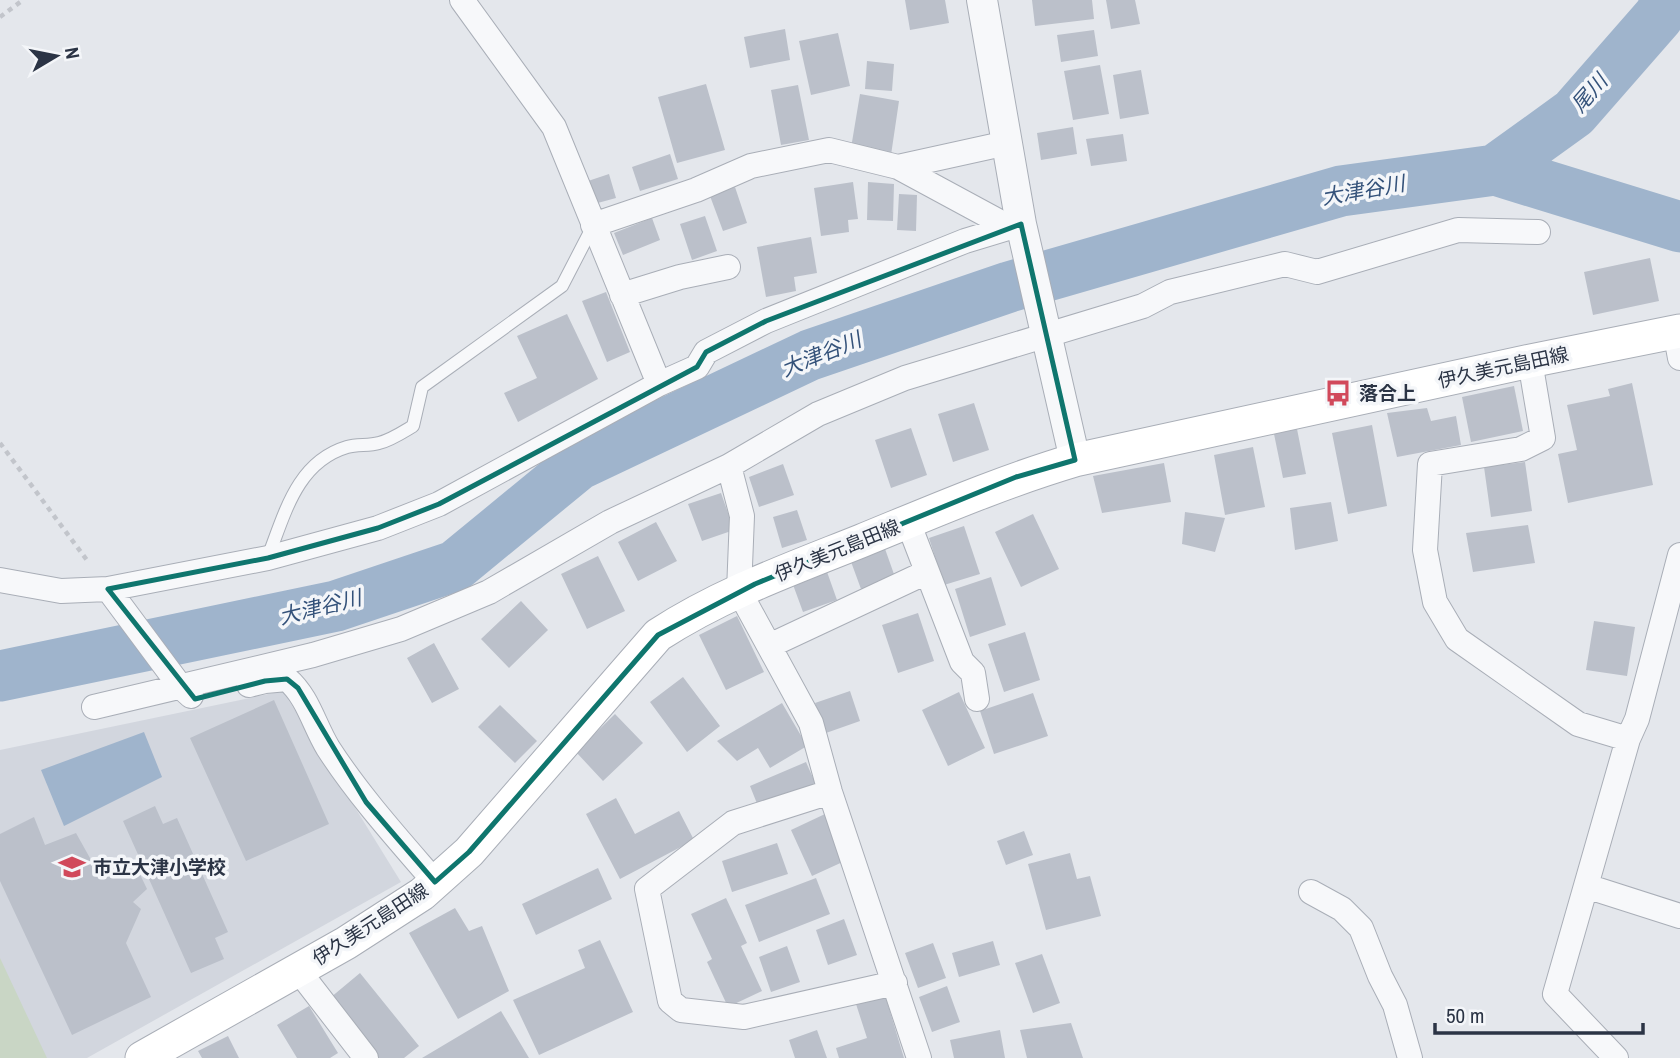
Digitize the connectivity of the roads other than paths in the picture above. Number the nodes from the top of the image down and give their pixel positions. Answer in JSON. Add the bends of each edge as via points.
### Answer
{"nodes":[{"id":1,"x":462,"y":0,"type":"edge"},
{"id":2,"x":982,"y":0,"type":"edge"},
{"id":3,"x":1007,"y":143,"type":"junction"},
{"id":4,"x":898,"y":167,"type":"junction"},
{"id":5,"x":593,"y":225,"type":"junction"},
{"id":6,"x":1018,"y":228,"type":"junction"},
{"id":7,"x":1538,"y":232,"type":"dead end"},
{"id":8,"x":727,"y":267,"type":"dead end"},
{"id":9,"x":622,"y":295,"type":"junction"},
{"id":10,"x":1046,"y":335,"type":"junction"},
{"id":11,"x":1678,"y":340,"type":"edge"},
{"id":12,"x":1530,"y":361,"type":"junction"},
{"id":13,"x":659,"y":384,"type":"junction"},
{"id":14,"x":1075,"y":460,"type":"junction"},
{"id":15,"x":729,"y":466,"type":"junction"},
{"id":16,"x":908,"y":522,"type":"junction"},
{"id":17,"x":1680,"y":555,"type":"edge"},
{"id":18,"x":268,"y":558,"type":"junction"},
{"id":19,"x":927,"y":572,"type":"junction"},
{"id":20,"x":0,"y":580,"type":"edge"},
{"id":21,"x":108,"y":589,"type":"junction"},
{"id":22,"x":739,"y":591,"type":"junction"},
{"id":23,"x":1676,"y":591,"type":"edge"},
{"id":24,"x":769,"y":646,"type":"junction"},
{"id":25,"x":180,"y":686,"type":"junction"},
{"id":26,"x":977,"y":699,"type":"dead end"},
{"id":27,"x":94,"y":707,"type":"dead end"},
{"id":28,"x":1628,"y":739,"type":"junction"},
{"id":29,"x":830,"y":792,"type":"junction"},
{"id":30,"x":435,"y":882,"type":"junction"},
{"id":31,"x":1586,"y":886,"type":"junction"},
{"id":32,"x":1311,"y":892,"type":"dead end"},
{"id":33,"x":1680,"y":916,"type":"edge"},
{"id":34,"x":298,"y":970,"type":"junction"},
{"id":35,"x":895,"y":983,"type":"junction"},
{"id":36,"x":142,"y":1058,"type":"edge"},
{"id":37,"x":366,"y":1058,"type":"edge"},
{"id":38,"x":919,"y":1058,"type":"edge"},
{"id":39,"x":1410,"y":1058,"type":"edge"},
{"id":40,"x":1616,"y":1058,"type":"edge"}],
"edges":[{"from":1,"to":5,"type":"street","via":[[554,127]]},
{"from":2,"to":3,"type":"street"},
{"from":3,"to":4,"type":"street"},
{"from":3,"to":6,"type":"street"},
{"from":4,"to":5,"type":"street","via":[[829,150],[751,166]]},
{"from":4,"to":6,"type":"street"},
{"from":5,"to":9,"type":"street"},
{"from":5,"to":18,"type":"lane","via":[[562,286],[422,387],[413,426],[381,443],[328,454],[309,470],[291,498]]},
{"from":6,"to":10,"type":"street"},
{"from":6,"to":13,"type":"street","via":[[965,241],[766,321],[706,352],[697,367]]},
{"from":7,"to":10,"type":"street","via":[[1458,230],[1317,272],[1285,264],[1170,292],[1143,306]]},
{"from":8,"to":9,"type":"street"},
{"from":9,"to":13,"type":"street"},
{"from":10,"to":14,"type":"street"},
{"from":10,"to":15,"type":"street","via":[[905,378],[818,414]]},
{"from":11,"to":12,"type":"main road","name":"伊久美元島田線"},
{"from":12,"to":14,"type":"main road","name":"伊久美元島田線"},
{"from":12,"to":28,"type":"street","via":[[1543,438],[1521,449],[1430,464],[1425,550],[1434,603],[1457,639],[1578,724]]},
{"from":13,"to":18,"type":"street","via":[[439,504],[378,528]]},
{"from":14,"to":16,"type":"main road","name":"伊久美元島田線","via":[[1016,478]]},
{"from":15,"to":22,"type":"street","via":[[742,516]]},
{"from":15,"to":25,"type":"street","via":[[610,523],[489,592],[401,628]]},
{"from":16,"to":19,"type":"street"},
{"from":16,"to":22,"type":"main road","name":"伊久美元島田線"},
{"from":17,"to":23,"type":"street"},
{"from":18,"to":21,"type":"street"},
{"from":19,"to":24,"type":"street"},
{"from":19,"to":26,"type":"street","via":[[962,662],[973,673]]},
{"from":20,"to":21,"type":"street","via":[[61,591]]},
{"from":21,"to":25,"type":"street"},
{"from":22,"to":24,"type":"street"},
{"from":22,"to":30,"type":"main road","name":"伊久美元島田線","via":[[658,635],[468,852]]},
{"from":23,"to":28,"type":"street"},
{"from":24,"to":29,"type":"street","via":[[811,723]]},
{"from":25,"to":27,"type":"street"},
{"from":25,"to":30,"type":"street","via":[[195,699],[287,679],[298,688],[327,746],[366,802]]},
{"from":28,"to":31,"type":"street"},
{"from":29,"to":35,"type":"street"},
{"from":29,"to":35,"type":"street","via":[[733,823],[647,889],[670,1001],[681,1010],[744,1017]]},
{"from":30,"to":34,"type":"main road","name":"伊久美元島田線"},
{"from":31,"to":33,"type":"street"},
{"from":31,"to":40,"type":"street","via":[[1555,993]]},
{"from":32,"to":39,"type":"street","via":[[1342,909],[1361,928],[1395,1005]]},
{"from":34,"to":36,"type":"main road","name":"伊久美元島田線"},
{"from":34,"to":37,"type":"street"},
{"from":35,"to":38,"type":"street"}]}
